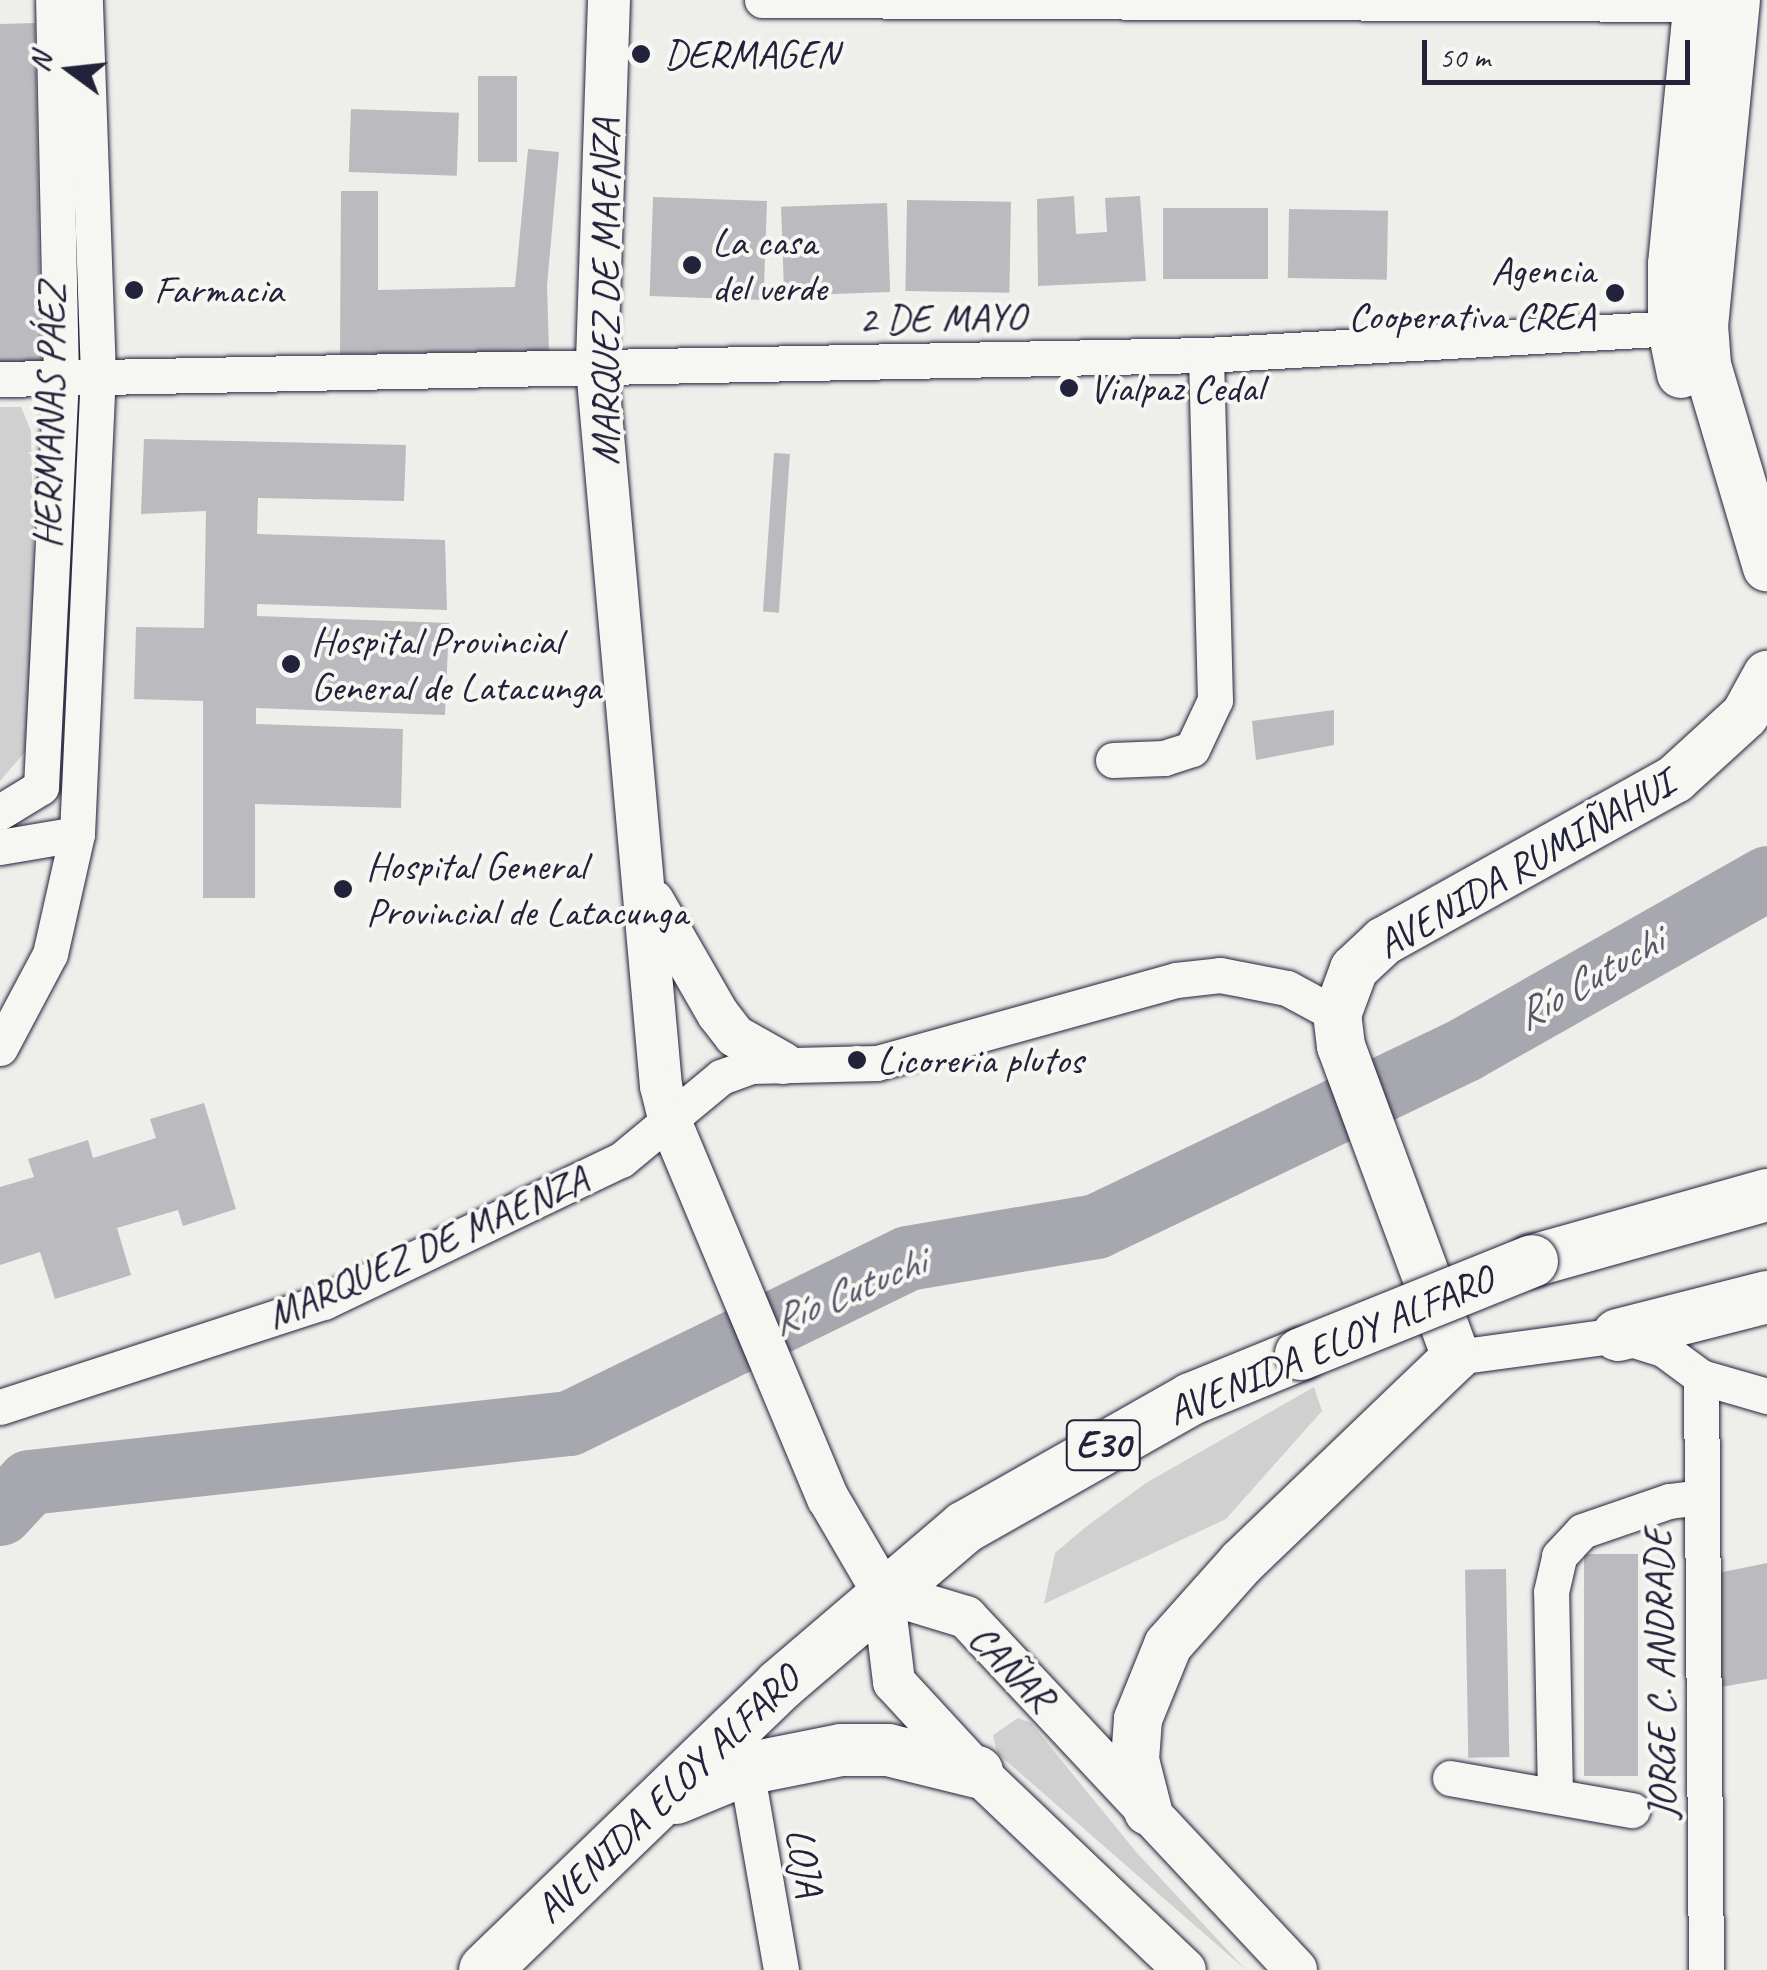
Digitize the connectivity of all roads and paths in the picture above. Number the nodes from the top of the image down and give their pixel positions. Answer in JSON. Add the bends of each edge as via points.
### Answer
{"nodes":[{"id":1,"x":53,"y":0,"type":"edge"},
{"id":2,"x":85,"y":0,"type":"edge"},
{"id":3,"x":609,"y":0,"type":"edge"},
{"id":4,"x":762,"y":0,"type":"edge"},
{"id":5,"x":1717,"y":2,"type":"edge"},
{"id":6,"x":1688,"y":328,"type":"junction"},
{"id":7,"x":1206,"y":355,"type":"junction"},
{"id":8,"x":598,"y":368,"type":"junction"},
{"id":9,"x":98,"y":376,"type":"junction"},
{"id":10,"x":62,"y":378,"type":"junction"},
{"id":11,"x":0,"y":379,"type":"edge"},
{"id":12,"x":1761,"y":548,"type":"edge"},
{"id":13,"x":1767,"y":675,"type":"edge"},
{"id":14,"x":1112,"y":760,"type":"dead end"},
{"id":15,"x":0,"y":812,"type":"edge"},
{"id":16,"x":77,"y":834,"type":"junction"},
{"id":17,"x":0,"y":847,"type":"edge"},
{"id":18,"x":648,"y":892,"type":"junction"},
{"id":19,"x":1337,"y":1014,"type":"junction"},
{"id":20,"x":0,"y":1048,"type":"edge"},
{"id":21,"x":783,"y":1063,"type":"junction"},
{"id":22,"x":670,"y":1121,"type":"junction"},
{"id":23,"x":1767,"y":1196,"type":"edge"},
{"id":24,"x":1767,"y":1297,"type":"edge"},
{"id":25,"x":1618,"y":1335,"type":"junction"},
{"id":26,"x":1456,"y":1357,"type":"junction"},
{"id":27,"x":1701,"y":1377,"type":"junction"},
{"id":28,"x":1767,"y":1396,"type":"edge"},
{"id":29,"x":0,"y":1407,"type":"edge"},
{"id":30,"x":1701,"y":1498,"type":"junction"},
{"id":31,"x":883,"y":1592,"type":"junction"},
{"id":32,"x":746,"y":1770,"type":"junction"},
{"id":33,"x":977,"y":1772,"type":"junction"},
{"id":34,"x":1450,"y":1778,"type":"dead end"},
{"id":35,"x":1556,"y":1795,"type":"junction"},
{"id":36,"x":1632,"y":1810,"type":"dead end"},
{"id":37,"x":648,"y":1811,"type":"junction"},
{"id":38,"x":1148,"y":1811,"type":"junction"},
{"id":39,"x":486,"y":1970,"type":"edge"},
{"id":40,"x":781,"y":1970,"type":"edge"},
{"id":41,"x":1185,"y":1970,"type":"edge"},
{"id":42,"x":1296,"y":1970,"type":"edge"},
{"id":43,"x":1706,"y":1970,"type":"edge"}],
"edges":[{"from":1,"to":10,"type":"street","name":"HERMANAS PÁEZ"},
{"from":2,"to":9,"type":"street","name":"HERMANAS PÁEZ"},
{"from":3,"to":8,"type":"street","name":"MARQUEZ DE MAENZA"},
{"from":4,"to":5,"type":"street"},
{"from":5,"to":6,"type":"main road"},
{"from":6,"to":7,"type":"street","name":"2 DE MAYO"},
{"from":6,"to":12,"type":"main road","via":[[1707,365]]},
{"from":7,"to":8,"type":"street","name":"2 DE MAYO"},
{"from":7,"to":14,"type":"street","via":[[1216,700],[1192,749],[1164,758]]},
{"from":8,"to":9,"type":"street","name":"2 DE MAYO"},
{"from":8,"to":18,"type":"street","name":"MARQUEZ DE MAENZA"},
{"from":9,"to":10,"type":"street","name":"2 DE MAYO"},
{"from":9,"to":16,"type":"street","name":"HERMANAS PÁEZ"},
{"from":10,"to":11,"type":"street","name":"2 DE MAYO"},
{"from":10,"to":15,"type":"street","name":"HERMANAS PÁEZ","via":[[40,788]]},
{"from":13,"to":19,"type":"main road","name":"AVENIDA RUMIÑAHUI","via":[[1746,715],[1675,778],[1384,940],[1354,969]]},
{"from":16,"to":17,"type":"street"},
{"from":16,"to":20,"type":"street","name":"HERMANAS PÁEZ","via":[[50,954]]},
{"from":18,"to":21,"type":"street","via":[[735,1036]]},
{"from":18,"to":22,"type":"street","name":"MARQUEZ DE MAENZA","via":[[661,1086]]},
{"from":19,"to":21,"type":"street","name":"MARQUEZ DE MAENZA","via":[[1287,988],[1220,975],[1176,980],[877,1063],[824,1069]]},
{"from":19,"to":26,"type":"main road"},
{"from":21,"to":22,"type":"street","name":"MARQUEZ DE MAENZA","via":[[721,1077]]},
{"from":22,"to":29,"type":"street","name":"MARQUEZ DE MAENZA","via":[[621,1160],[324,1302]]},
{"from":22,"to":31,"type":"street","name":"MARQUEZ DE MAENZA","via":[[828,1498]]},
{"from":23,"to":31,"type":"main road","name":"AVENIDA ELOY ALFARO","number":"E30","bridge":true,"via":[[1532,1260],[1191,1400],[965,1527]]},
{"from":24,"to":25,"type":"main road"},
{"from":25,"to":26,"type":"street"},
{"from":25,"to":27,"type":"street","via":[[1663,1348]]},
{"from":26,"to":38,"type":"main road","via":[[1242,1562],[1168,1645],[1138,1719],[1136,1760]]},
{"from":27,"to":28,"type":"street"},
{"from":27,"to":30,"type":"street","name":"JORGE C. ANDRADE"},
{"from":30,"to":35,"type":"street","via":[[1651,1506],[1582,1531],[1558,1556],[1551,1592]]},
{"from":30,"to":43,"type":"street","name":"JORGE C. ANDRADE"},
{"from":31,"to":33,"type":"street","via":[[894,1682]]},
{"from":31,"to":37,"type":"main road","name":"AVENIDA ELOY ALFARO","number":"E30"},
{"from":31,"to":38,"type":"street","name":"CAÑAR","via":[[966,1617]]},
{"from":32,"to":33,"type":"main road","via":[[841,1750],[888,1750]]},
{"from":32,"to":37,"type":"main road"},
{"from":32,"to":40,"type":"street","name":"LOJA"},
{"from":33,"to":41,"type":"street"},
{"from":34,"to":35,"type":"street"},
{"from":35,"to":36,"type":"street"},
{"from":37,"to":39,"type":"main road","name":"AVENIDA ELOY ALFARO","number":"E30"},
{"from":38,"to":42,"type":"street","name":"CAÑAR"}]}
